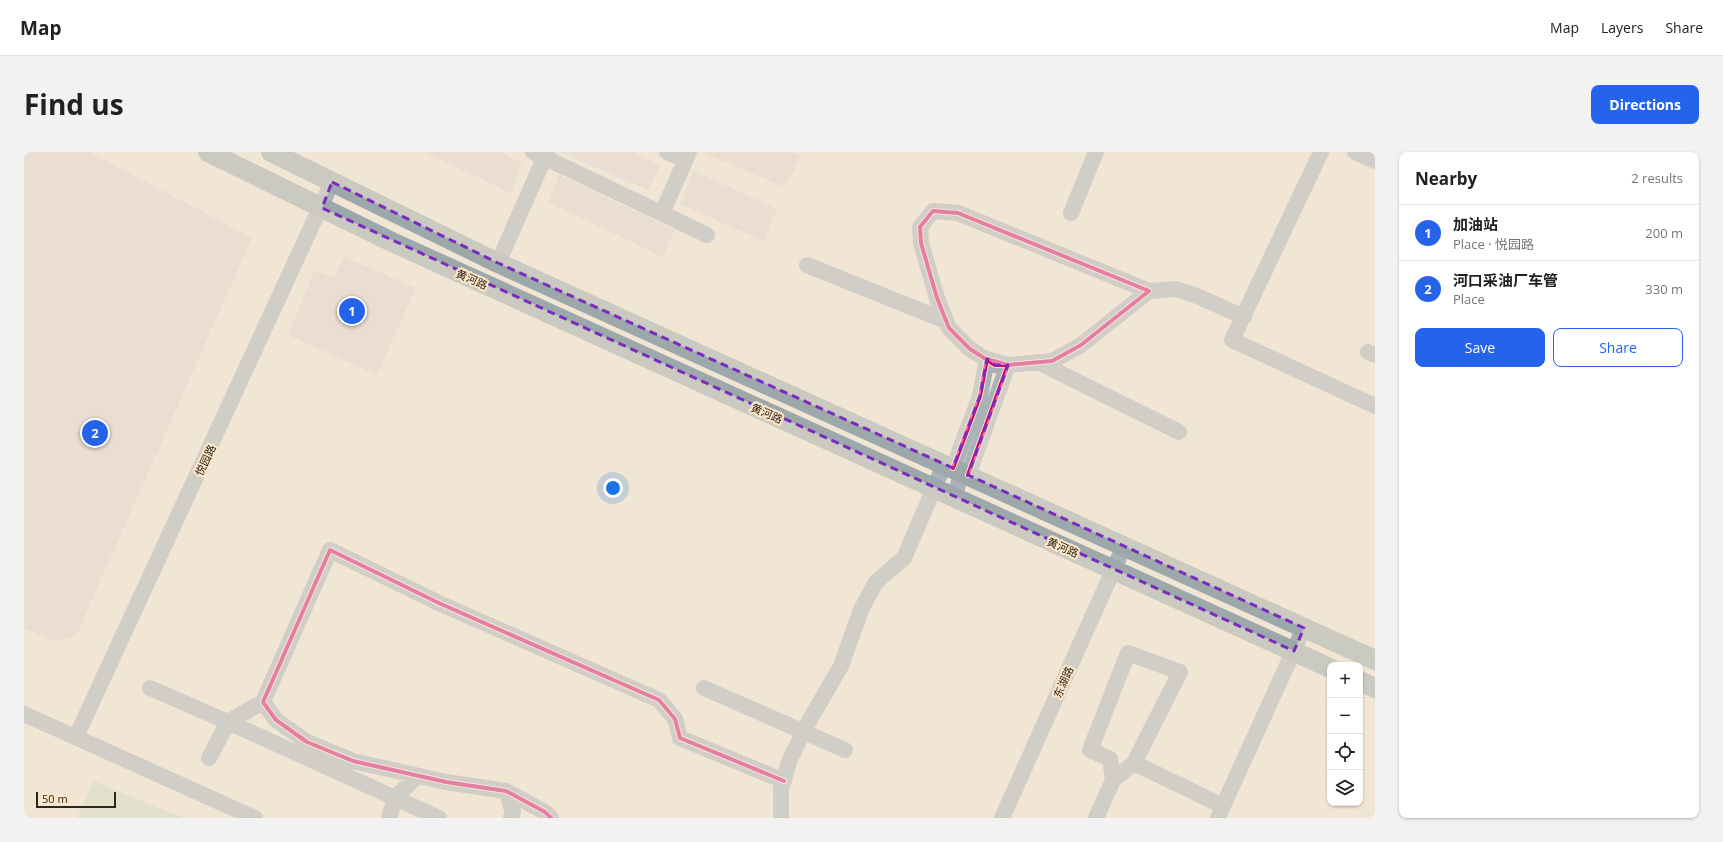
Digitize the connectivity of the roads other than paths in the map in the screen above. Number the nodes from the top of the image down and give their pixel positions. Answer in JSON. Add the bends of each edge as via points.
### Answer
{"nodes":[{"id":1,"x":208,"y":152,"type":"edge"},
{"id":2,"x":271,"y":152,"type":"edge"},
{"id":3,"x":667,"y":152,"type":"edge"},
{"id":4,"x":1096,"y":152,"type":"edge"},
{"id":5,"x":1321,"y":152,"type":"edge"},
{"id":6,"x":1355,"y":152,"type":"edge"},
{"id":7,"x":542,"y":154,"type":"edge"},
{"id":8,"x":687,"y":156,"type":"edge"},
{"id":9,"x":1375,"y":161,"type":"edge"},
{"id":10,"x":332,"y":182,"type":"junction"},
{"id":11,"x":322,"y":208,"type":"junction"},
{"id":12,"x":662,"y":213,"type":"junction"},
{"id":13,"x":1070,"y":213,"type":"dead end"},
{"id":14,"x":707,"y":235,"type":"dead end"},
{"id":15,"x":498,"y":263,"type":"junction"},
{"id":16,"x":807,"y":265,"type":"dead end"},
{"id":17,"x":1149,"y":291,"type":"junction"},
{"id":18,"x":1244,"y":316,"type":"junction"},
{"id":19,"x":946,"y":321,"type":"junction"},
{"id":20,"x":987,"y":359,"type":"junction"},
{"id":21,"x":1038,"y":362,"type":"junction"},
{"id":22,"x":1008,"y":365,"type":"junction"},
{"id":23,"x":1375,"y":406,"type":"edge"},
{"id":24,"x":1179,"y":432,"type":"dead end"},
{"id":25,"x":957,"y":470,"type":"junction"},
{"id":26,"x":934,"y":488,"type":"junction"},
{"id":27,"x":954,"y":497,"type":"junction"},
{"id":28,"x":1124,"y":546,"type":"junction"},
{"id":29,"x":1114,"y":570,"type":"junction"},
{"id":30,"x":1304,"y":628,"type":"junction"},
{"id":31,"x":1294,"y":651,"type":"junction"},
{"id":32,"x":1375,"y":660,"type":"edge"},
{"id":33,"x":1327,"y":667,"type":"edge"},
{"id":34,"x":1363,"y":682,"type":"edge"},
{"id":35,"x":150,"y":688,"type":"dead end"},
{"id":36,"x":704,"y":688,"type":"dead end"},
{"id":37,"x":1375,"y":688,"type":"edge"},
{"id":38,"x":263,"y":702,"type":"junction"},
{"id":39,"x":24,"y":714,"type":"edge"},
{"id":40,"x":228,"y":722,"type":"junction"},
{"id":41,"x":804,"y":732,"type":"junction"},
{"id":42,"x":76,"y":737,"type":"junction"},
{"id":43,"x":845,"y":750,"type":"dead end"},
{"id":44,"x":209,"y":758,"type":"dead end"},
{"id":45,"x":1134,"y":763,"type":"junction"},
{"id":46,"x":414,"y":779,"type":"dead end"},
{"id":47,"x":1113,"y":780,"type":"junction"},
{"id":48,"x":784,"y":781,"type":"junction"},
{"id":49,"x":506,"y":791,"type":"junction"},
{"id":50,"x":396,"y":798,"type":"junction"},
{"id":51,"x":1221,"y":812,"type":"edge"},
{"id":52,"x":548,"y":815,"type":"edge"},
{"id":53,"x":255,"y":818,"type":"edge"},
{"id":54,"x":389,"y":818,"type":"edge"},
{"id":55,"x":439,"y":818,"type":"edge"},
{"id":56,"x":511,"y":818,"type":"edge"},
{"id":57,"x":527,"y":818,"type":"edge"},
{"id":58,"x":781,"y":818,"type":"edge"},
{"id":59,"x":1002,"y":818,"type":"edge"},
{"id":60,"x":1096,"y":818,"type":"edge"}],
"edges":[{"from":1,"to":11,"type":"main road","name":"黄河路"},
{"from":2,"to":10,"type":"main road"},
{"from":3,"to":8,"type":"street"},
{"from":4,"to":13,"type":"street"},
{"from":5,"to":18,"type":"street"},
{"from":6,"to":9,"type":"street"},
{"from":7,"to":12,"type":"street"},
{"from":7,"to":15,"type":"street"},
{"from":8,"to":12,"type":"street"},
{"from":10,"to":11,"type":"street","name":"悦园路"},
{"from":10,"to":15,"type":"main road"},
{"from":11,"to":26,"type":"main road","name":"黄河路","via":[[406,249]]},
{"from":11,"to":42,"type":"street","name":"悦园路"},
{"from":12,"to":14,"type":"street"},
{"from":15,"to":25,"type":"main road"},
{"from":16,"to":19,"type":"street"},
{"from":17,"to":18,"type":"street","via":[[1176,289]]},
{"from":17,"to":19,"type":"street","via":[[958,213],[933,211],[920,227],[921,243]]},
{"from":17,"to":21,"type":"street","via":[[1081,345],[1052,361]]},
{"from":18,"to":23,"type":"street","via":[[1232,340]]},
{"from":19,"to":20,"type":"street","via":[[949,328],[970,349]]},
{"from":20,"to":22,"type":"street","via":[[996,365]]},
{"from":20,"to":25,"type":"street","via":[[980,396]]},
{"from":21,"to":22,"type":"street"},
{"from":21,"to":24,"type":"street"},
{"from":22,"to":25,"type":"street"},
{"from":25,"to":26,"type":"street"},
{"from":25,"to":27,"type":"street"},
{"from":25,"to":28,"type":"main road"},
{"from":26,"to":27,"type":"main road","name":"黄河路"},
{"from":26,"to":41,"type":"street","via":[[904,558],[876,582],[861,610],[841,666]]},
{"from":27,"to":29,"type":"main road","name":"黄河路"},
{"from":28,"to":29,"type":"street","name":"东湖路"},
{"from":28,"to":30,"type":"main road"},
{"from":29,"to":31,"type":"main road","name":"黄河路"},
{"from":29,"to":59,"type":"street","name":"东湖路"},
{"from":30,"to":31,"type":"street"},
{"from":30,"to":32,"type":"main road"},
{"from":31,"to":33,"type":"main road","name":"黄河路"},
{"from":31,"to":51,"type":"street"},
{"from":34,"to":37,"type":"main road"},
{"from":35,"to":40,"type":"street"},
{"from":36,"to":41,"type":"street"},
{"from":38,"to":40,"type":"street"},
{"from":38,"to":48,"type":"street","via":[[330,550],[448,607],[659,700],[675,719],[680,738]]},
{"from":38,"to":49,"type":"street","via":[[276,720],[307,742],[353,761],[446,782]]},
{"from":39,"to":42,"type":"street"},
{"from":40,"to":44,"type":"street"},
{"from":40,"to":50,"type":"street"},
{"from":41,"to":43,"type":"street"},
{"from":41,"to":48,"type":"street","via":[[790,759]]},
{"from":42,"to":53,"type":"street"},
{"from":45,"to":47,"type":"street"},
{"from":45,"to":47,"type":"street","via":[[1180,672],[1128,653],[1090,750],[1110,759]]},
{"from":45,"to":51,"type":"street"},
{"from":46,"to":50,"type":"street"},
{"from":47,"to":60,"type":"street"},
{"from":48,"to":58,"type":"street","via":[[781,789]]},
{"from":49,"to":52,"type":"street"},
{"from":49,"to":56,"type":"street","via":[[513,812]]},
{"from":50,"to":54,"type":"street"},
{"from":50,"to":55,"type":"street"},
{"from":52,"to":57,"type":"street"}]}
